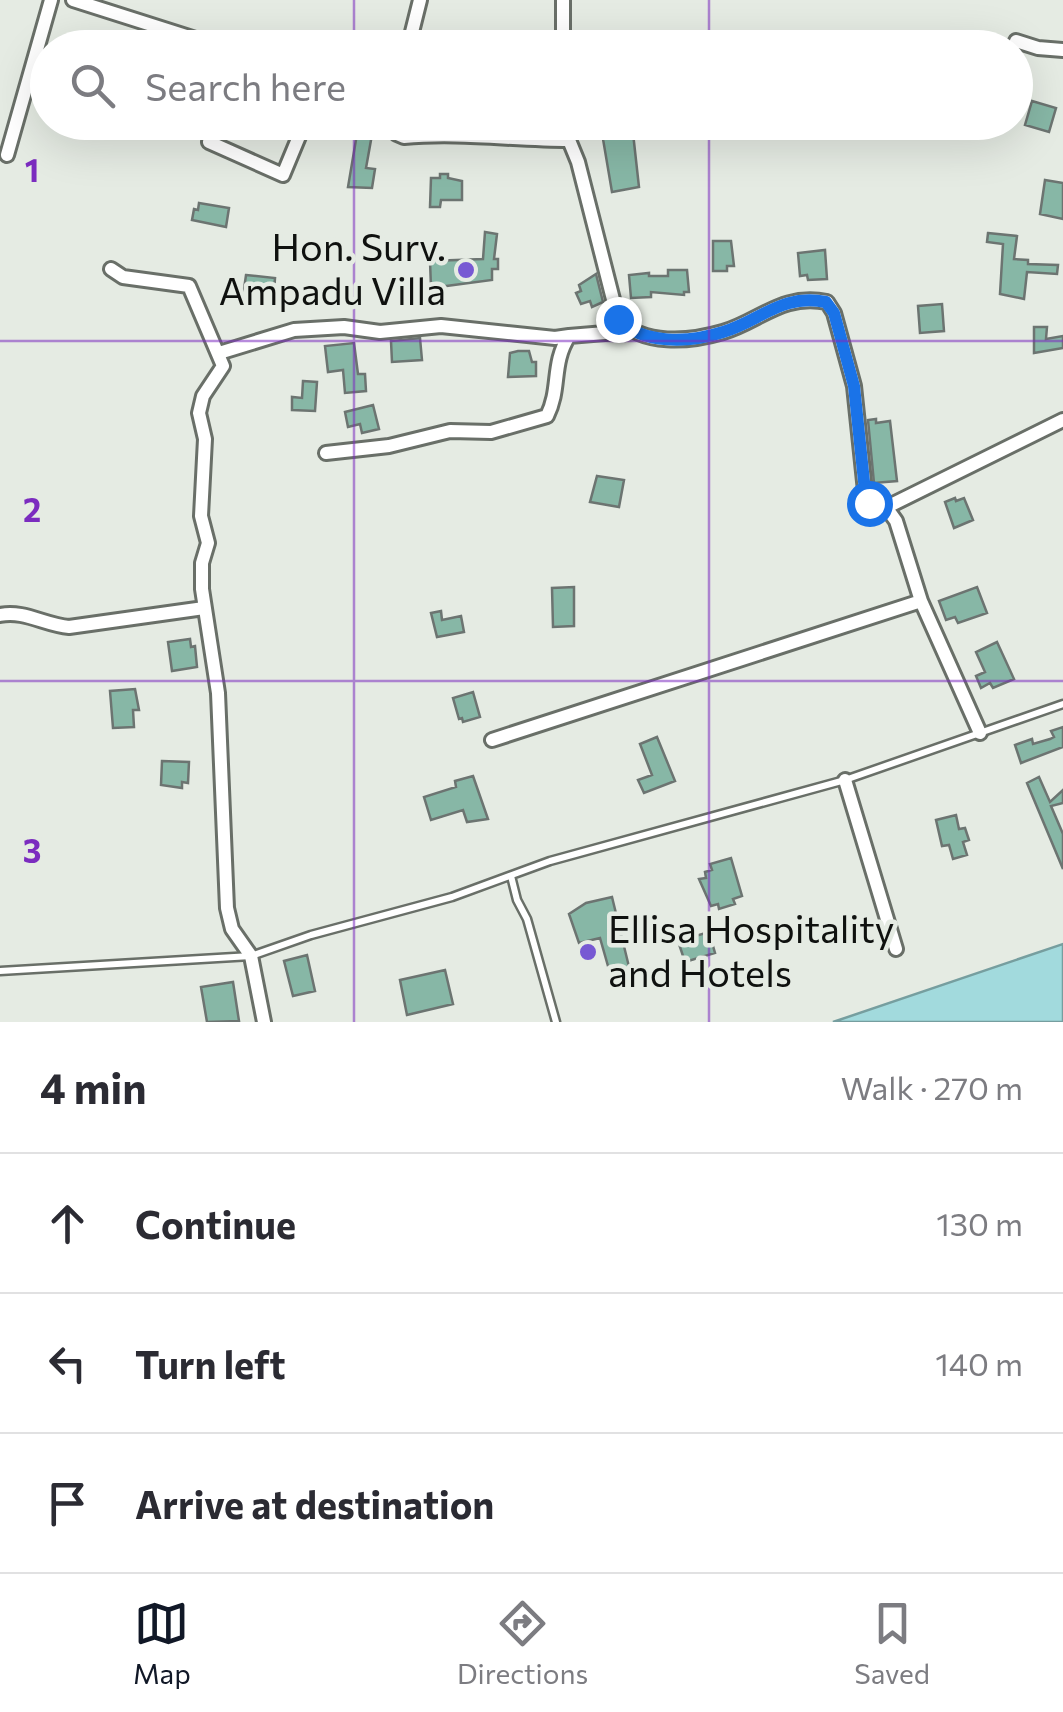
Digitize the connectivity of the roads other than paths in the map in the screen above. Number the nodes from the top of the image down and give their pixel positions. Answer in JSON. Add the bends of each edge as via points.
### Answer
{"nodes":[{"id":1,"x":50,"y":0,"type":"edge"},
{"id":2,"x":74,"y":0,"type":"edge"},
{"id":3,"x":420,"y":0,"type":"edge"},
{"id":4,"x":563,"y":0,"type":"edge"},
{"id":5,"x":41,"y":30,"type":"edge"},
{"id":6,"x":168,"y":30,"type":"edge"},
{"id":7,"x":412,"y":30,"type":"edge"},
{"id":8,"x":563,"y":30,"type":"edge"},
{"id":9,"x":1033,"y":46,"type":"edge"},
{"id":10,"x":1063,"y":50,"type":"edge"},
{"id":11,"x":30,"y":70,"type":"edge"},
{"id":12,"x":297,"y":140,"type":"edge"},
{"id":13,"x":524,"y":140,"type":"edge"},
{"id":14,"x":569,"y":140,"type":"joint"},
{"id":15,"x":209,"y":142,"type":"dead end"},
{"id":16,"x":6,"y":154,"type":"dead end"},
{"id":17,"x":111,"y":269,"type":"dead end"},
{"id":18,"x":629,"y":331,"type":"junction"},
{"id":19,"x":569,"y":336,"type":"junction"},
{"id":20,"x":218,"y":352,"type":"junction"},
{"id":21,"x":1063,"y":420,"type":"edge"},
{"id":22,"x":326,"y":454,"type":"dead end"},
{"id":23,"x":883,"y":510,"type":"junction"},
{"id":24,"x":920,"y":600,"type":"junction"},
{"id":25,"x":204,"y":608,"type":"junction"},
{"id":26,"x":0,"y":615,"type":"edge"},
{"id":27,"x":1063,"y":704,"type":"edge"},
{"id":28,"x":980,"y":733,"type":"junction"},
{"id":29,"x":492,"y":740,"type":"dead end"},
{"id":30,"x":845,"y":780,"type":"junction"},
{"id":31,"x":511,"y":876,"type":"junction"},
{"id":32,"x":896,"y":949,"type":"dead end"},
{"id":33,"x":251,"y":956,"type":"junction"},
{"id":34,"x":0,"y":970,"type":"edge"},
{"id":35,"x":264,"y":1022,"type":"edge"},
{"id":36,"x":556,"y":1022,"type":"edge"}],
"edges":[{"from":1,"to":5,"type":"street"},
{"from":2,"to":6,"type":"street"},
{"from":3,"to":7,"type":"street"},
{"from":4,"to":8,"type":"street"},
{"from":9,"to":10,"type":"street"},
{"from":11,"to":16,"type":"street"},
{"from":12,"to":15,"type":"street","via":[[282,175]]},
{"from":13,"to":14,"type":"street"},
{"from":14,"to":18,"type":"street","via":[[618,319]]},
{"from":17,"to":20,"type":"street","via":[[123,277],[189,286]]},
{"from":18,"to":19,"type":"street"},
{"from":18,"to":23,"type":"street","via":[[692,337],[724,332],[775,306],[826,302],[854,386],[865,491],[869,503]]},
{"from":19,"to":20,"type":"street","via":[[441,326],[328,328],[294,330]]},
{"from":19,"to":22,"type":"street","via":[[556,362],[555,401],[547,416],[491,432],[450,432]]},
{"from":20,"to":25,"type":"street","via":[[221,373],[199,413],[201,516],[208,542]]},
{"from":21,"to":23,"type":"street"},
{"from":23,"to":24,"type":"street","via":[[896,522]]},
{"from":24,"to":28,"type":"street"},
{"from":24,"to":29,"type":"street"},
{"from":25,"to":26,"type":"street","via":[[69,627]]},
{"from":25,"to":33,"type":"street","via":[[218,693],[228,908],[232,929]]},
{"from":27,"to":28,"type":"lane"},
{"from":28,"to":30,"type":"lane"},
{"from":30,"to":31,"type":"lane"},
{"from":30,"to":32,"type":"street"},
{"from":31,"to":33,"type":"lane"},
{"from":31,"to":36,"type":"lane"},
{"from":33,"to":34,"type":"lane"},
{"from":33,"to":35,"type":"street"}]}
